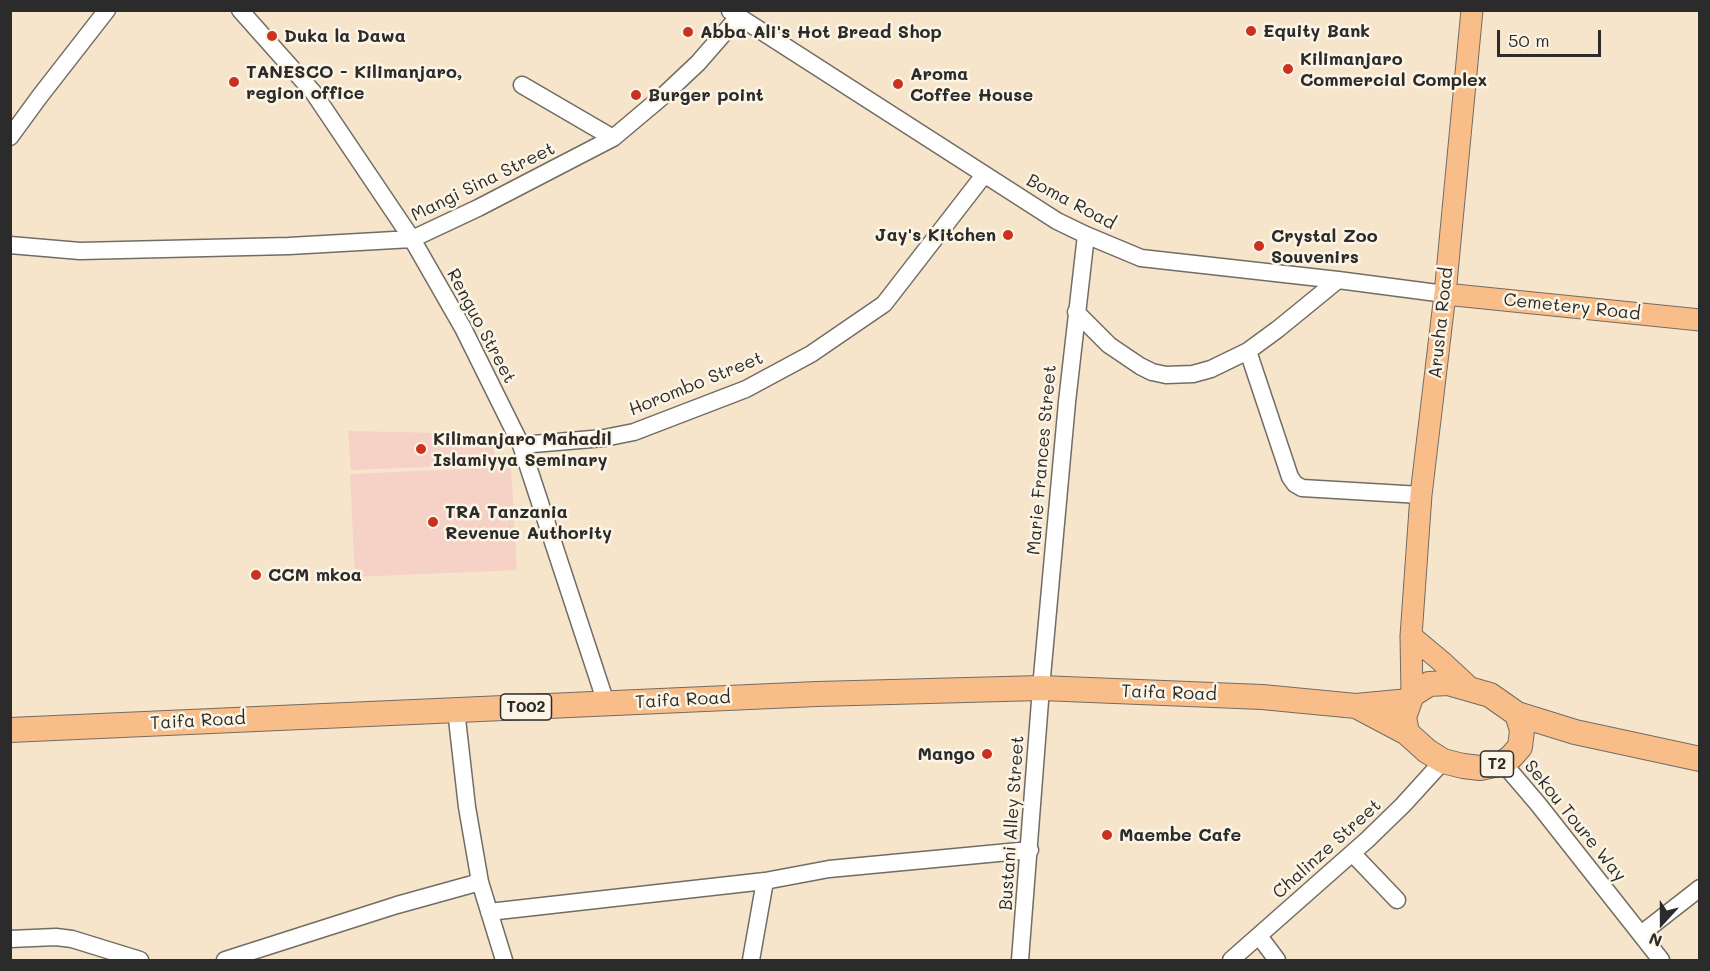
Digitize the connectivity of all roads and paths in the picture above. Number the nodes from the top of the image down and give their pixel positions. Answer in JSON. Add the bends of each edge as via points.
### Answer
{"nodes":[{"id":1,"x":108,"y":10,"type":"edge"},
{"id":2,"x":240,"y":10,"type":"edge"},
{"id":3,"x":1472,"y":10,"type":"edge"},
{"id":4,"x":734,"y":13,"type":"edge"},
{"id":5,"x":522,"y":85,"type":"dead end"},
{"id":6,"x":10,"y":137,"type":"edge"},
{"id":7,"x":613,"y":138,"type":"junction"},
{"id":8,"x":984,"y":175,"type":"junction"},
{"id":9,"x":1086,"y":235,"type":"junction"},
{"id":10,"x":412,"y":239,"type":"junction"},
{"id":11,"x":10,"y":245,"type":"edge"},
{"id":12,"x":1338,"y":280,"type":"junction"},
{"id":13,"x":1444,"y":294,"type":"junction"},
{"id":14,"x":1076,"y":312,"type":"junction"},
{"id":15,"x":1700,"y":320,"type":"edge"},
{"id":16,"x":1248,"y":351,"type":"junction"},
{"id":17,"x":521,"y":446,"type":"junction"},
{"id":18,"x":1421,"y":495,"type":"junction"},
{"id":19,"x":1411,"y":636,"type":"junction"},
{"id":20,"x":1469,"y":687,"type":"junction"},
{"id":21,"x":1041,"y":688,"type":"junction"},
{"id":22,"x":1411,"y":698,"type":"junction"},
{"id":23,"x":606,"y":703,"type":"junction"},
{"id":24,"x":1356,"y":706,"type":"junction"},
{"id":25,"x":456,"y":710,"type":"junction"},
{"id":26,"x":1517,"y":714,"type":"junction"},
{"id":27,"x":10,"y":730,"type":"edge"},
{"id":28,"x":1575,"y":732,"type":"junction"},
{"id":29,"x":1407,"y":733,"type":"junction"},
{"id":30,"x":1512,"y":755,"type":"junction"},
{"id":31,"x":1700,"y":759,"type":"edge"},
{"id":32,"x":1443,"y":761,"type":"junction"},
{"id":33,"x":1030,"y":850,"type":"junction"},
{"id":34,"x":1353,"y":854,"type":"junction"},
{"id":35,"x":765,"y":881,"type":"junction"},
{"id":36,"x":480,"y":882,"type":"junction"},
{"id":37,"x":1700,"y":888,"type":"edge"},
{"id":38,"x":1397,"y":900,"type":"dead end"},
{"id":39,"x":489,"y":912,"type":"junction"},
{"id":40,"x":1641,"y":934,"type":"junction"},
{"id":41,"x":1259,"y":936,"type":"junction"},
{"id":42,"x":10,"y":939,"type":"edge"},
{"id":43,"x":140,"y":960,"type":"edge"},
{"id":44,"x":225,"y":960,"type":"edge"},
{"id":45,"x":504,"y":960,"type":"edge"},
{"id":46,"x":751,"y":960,"type":"edge"},
{"id":47,"x":1020,"y":960,"type":"edge"},
{"id":48,"x":1231,"y":960,"type":"edge"},
{"id":49,"x":1277,"y":960,"type":"edge"},
{"id":50,"x":1661,"y":960,"type":"edge"}],
"edges":[{"from":1,"to":6,"type":"street"},
{"from":2,"to":10,"type":"street","name":"Renguo Street","via":[[313,92]]},
{"from":3,"to":13,"type":"main road","name":"Arusha Road"},
{"from":4,"to":7,"type":"street","name":"Mangi Sina Street","via":[[698,63]]},
{"from":4,"to":8,"type":"street","name":"Boma Road"},
{"from":5,"to":7,"type":"street"},
{"from":7,"to":10,"type":"street","name":"Mangi Sina Street"},
{"from":8,"to":9,"type":"street","name":"Boma Road"},
{"from":8,"to":17,"type":"street","name":"Horombo Street","via":[[884,304],[811,354],[746,389],[634,432]]},
{"from":9,"to":12,"type":"street","name":"Boma Road","via":[[1141,258]]},
{"from":9,"to":14,"type":"street","name":"Marie Frances Street"},
{"from":10,"to":11,"type":"street","name":"Mangi Sina Street","via":[[92,250]]},
{"from":10,"to":17,"type":"street","name":"Renguo Street","via":[[463,328]]},
{"from":12,"to":13,"type":"street","name":"Boma Road"},
{"from":12,"to":16,"type":"street"},
{"from":13,"to":15,"type":"main road","name":"Cemetery Road"},
{"from":13,"to":18,"type":"main road","name":"Arusha Road"},
{"from":14,"to":16,"type":"street","via":[[1109,345],[1152,372],[1193,374]]},
{"from":14,"to":21,"type":"street","name":"Marie Frances Street"},
{"from":16,"to":18,"type":"street","via":[[1295,484],[1302,488]]},
{"from":17,"to":23,"type":"street","name":"Renguo Street"},
{"from":18,"to":19,"type":"main road","name":"Arusha Road"},
{"from":19,"to":20,"type":"main road"},
{"from":19,"to":22,"type":"main road","name":"Arusha Road"},
{"from":20,"to":22,"type":"highway","number":"T2","via":[[1429,684]]},
{"from":20,"to":26,"type":"highway","number":"T2","via":[[1490,695]]},
{"from":21,"to":23,"type":"highway","name":"Taifa Road","number":"T002"},
{"from":21,"to":24,"type":"highway","name":"Taifa Road","number":"T2","via":[[1262,697]]},
{"from":21,"to":33,"type":"street","name":"Bustani Alley Street"},
{"from":22,"to":24,"type":"highway","name":"Taifa Road","number":"T2"},
{"from":22,"to":29,"type":"highway","via":[[1404,717]]},
{"from":23,"to":25,"type":"highway","name":"Taifa Road","number":"T002"},
{"from":24,"to":29,"type":"highway","name":"Taifa Road","number":"T2"},
{"from":25,"to":27,"type":"highway","name":"Taifa Road","number":"T002"},
{"from":25,"to":36,"type":"street","via":[[466,807]]},
{"from":26,"to":28,"type":"highway","number":"T2"},
{"from":26,"to":30,"type":"highway","number":"T2","via":[[1522,730]]},
{"from":28,"to":30,"type":"highway","number":"T2"},
{"from":28,"to":31,"type":"highway","number":"T2"},
{"from":29,"to":32,"type":"highway","number":"T2"},
{"from":30,"to":32,"type":"highway","number":"T2","via":[[1480,768]]},
{"from":30,"to":40,"type":"street","name":"Sekou Toure Way","via":[[1538,804]]},
{"from":32,"to":34,"type":"street","name":"Chalinze Street"},
{"from":33,"to":35,"type":"street","via":[[829,869]]},
{"from":33,"to":47,"type":"street","name":"Bustani Alley Street"},
{"from":34,"to":38,"type":"street"},
{"from":34,"to":41,"type":"street","name":"Chalinze Street"},
{"from":35,"to":39,"type":"street"},
{"from":35,"to":46,"type":"street"},
{"from":36,"to":39,"type":"street"},
{"from":36,"to":44,"type":"street"},
{"from":37,"to":40,"type":"street"},
{"from":39,"to":45,"type":"street"},
{"from":40,"to":50,"type":"street","name":"Sekou Toure Way"},
{"from":41,"to":48,"type":"street","name":"Chalinze Street"},
{"from":41,"to":49,"type":"street"},
{"from":42,"to":43,"type":"street","via":[[72,939]]}]}
